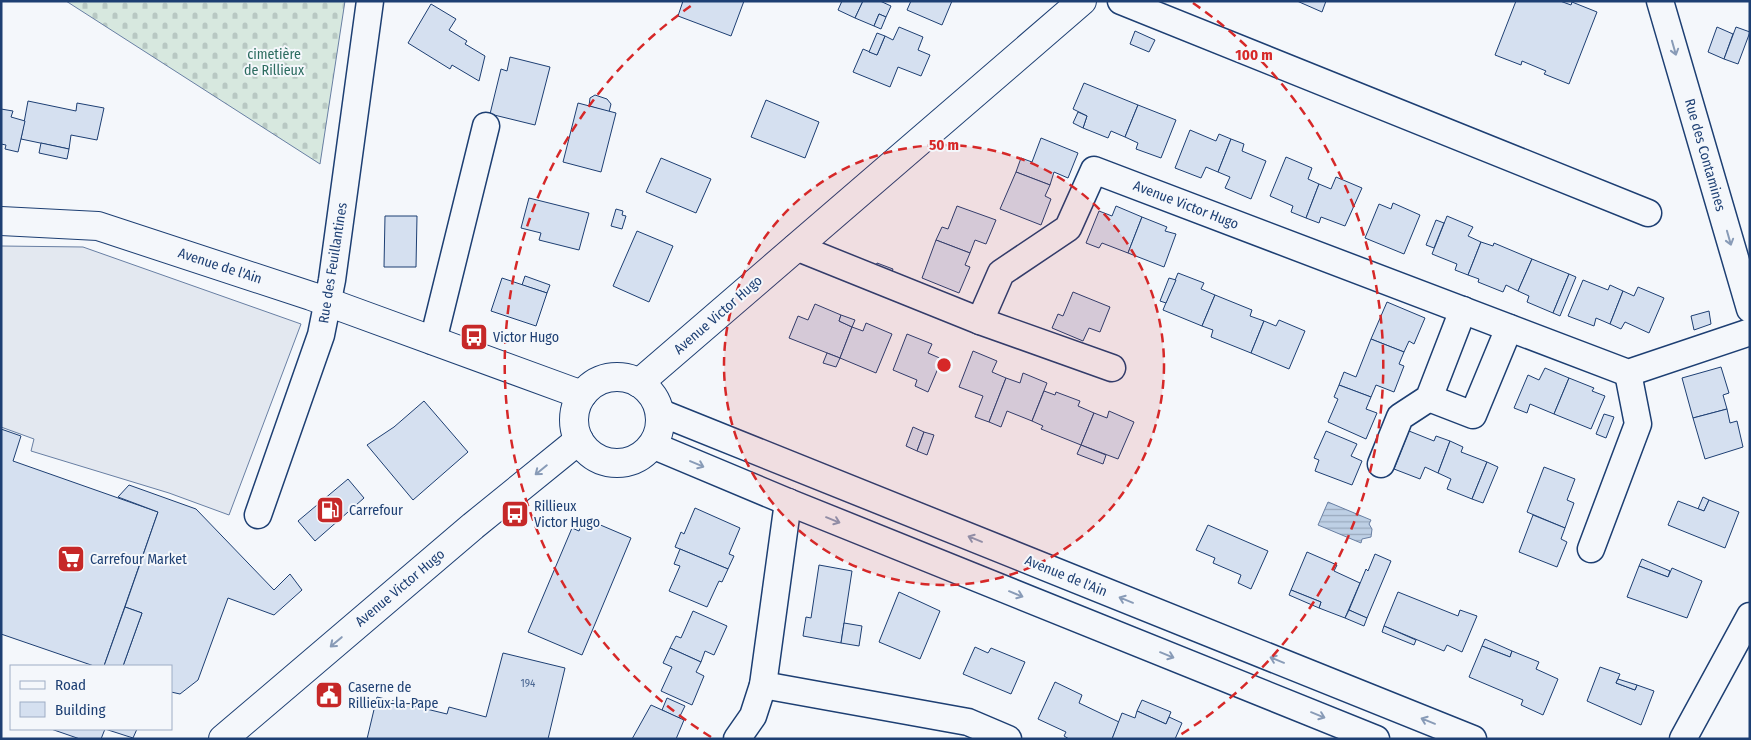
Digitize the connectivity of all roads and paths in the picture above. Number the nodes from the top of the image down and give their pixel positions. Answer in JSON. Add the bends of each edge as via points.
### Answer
{"nodes":[{"id":1,"x":370,"y":1,"type":"edge"},
{"id":2,"x":1082,"y":1,"type":"edge"},
{"id":3,"x":1121,"y":1,"type":"edge"},
{"id":4,"x":1660,"y":1,"type":"edge"},
{"id":5,"x":486,"y":126,"type":"dead end"},
{"id":6,"x":1648,"y":213,"type":"dead end"},
{"id":7,"x":1,"y":221,"type":"edge"},
{"id":8,"x":796,"y":247,"type":"junction"},
{"id":9,"x":328,"y":303,"type":"junction"},
{"id":10,"x":1463,"y":310,"type":"junction"},
{"id":11,"x":1750,"y":310,"type":"edge"},
{"id":12,"x":980,"y":321,"type":"junction"},
{"id":13,"x":1509,"y":328,"type":"junction"},
{"id":14,"x":1750,"y":332,"type":"edge"},
{"id":15,"x":433,"y":341,"type":"junction"},
{"id":16,"x":1112,"y":368,"type":"dead end"},
{"id":17,"x":1628,"y":373,"type":"junction"},
{"id":18,"x":639,"y":383,"type":"junction"},
{"id":19,"x":582,"y":395,"type":"junction"},
{"id":20,"x":1429,"y":398,"type":"junction"},
{"id":21,"x":659,"y":412,"type":"junction"},
{"id":22,"x":579,"y":440,"type":"junction"},
{"id":23,"x":652,"y":444,"type":"junction"},
{"id":24,"x":1381,"y":464,"type":"dead end"},
{"id":25,"x":788,"y":502,"type":"junction"},
{"id":26,"x":258,"y":515,"type":"dead end"},
{"id":27,"x":1591,"y":549,"type":"dead end"},
{"id":28,"x":1750,"y":616,"type":"edge"},
{"id":29,"x":763,"y":685,"type":"junction"},
{"id":30,"x":223,"y":739,"type":"edge"},
{"id":31,"x":737,"y":739,"type":"edge"},
{"id":32,"x":1008,"y":739,"type":"edge"},
{"id":33,"x":1376,"y":739,"type":"edge"},
{"id":34,"x":1473,"y":739,"type":"edge"},
{"id":35,"x":1683,"y":739,"type":"edge"}],
"edges":[{"from":1,"to":9,"type":"street","name":"Rue des Feuillantines"},
{"from":2,"to":8,"type":"street","name":"Avenue Victor Hugo"},
{"from":3,"to":6,"type":"street"},
{"from":4,"to":11,"type":"street","name":"Rue des Contamines","one_way":true},
{"from":5,"to":15,"type":"street"},
{"from":7,"to":9,"type":"street","name":"Avenue de l'Ain","via":[[98,226]]},
{"from":8,"to":12,"type":"street"},
{"from":8,"to":18,"type":"street","name":"Avenue Victor Hugo"},
{"from":9,"to":15,"type":"street","name":"Avenue de l'Ain"},
{"from":9,"to":26,"type":"street","name":"Rue des Feuillantines","via":[[321,335]]},
{"from":10,"to":12,"type":"street","name":"Avenue Victor Hugo","via":[[1094,170],[1068,228],[1001,272]]},
{"from":10,"to":13,"type":"street"},
{"from":10,"to":20,"type":"street"},
{"from":12,"to":16,"type":"street"},
{"from":13,"to":17,"type":"street"},
{"from":13,"to":20,"type":"street","via":[[1473,415]]},
{"from":14,"to":17,"type":"street"},
{"from":15,"to":19,"type":"street","name":"Avenue de l'Ain"},
{"from":17,"to":27,"type":"street","via":[[1638,424]]},
{"from":18,"to":19,"type":"street","via":[[615,377],[597,382]]},
{"from":18,"to":21,"type":"street","via":[[649,391]]},
{"from":19,"to":22,"type":"street","via":[[575,408],[574,423]]},
{"from":20,"to":24,"type":"street","via":[[1400,416]]},
{"from":21,"to":23,"type":"street","via":[[657,435]]},
{"from":34,"to":21,"type":"street","name":"Avenue de l'Ain","one_way":true},
{"from":22,"to":23,"type":"street","via":[[594,457],[619,463],[643,454]]},
{"from":22,"to":30,"type":"street","name":"Avenue Victor Hugo","one_way":true},
{"from":23,"to":25,"type":"street","one_way":true},
{"from":25,"to":29,"type":"street"},
{"from":25,"to":33,"type":"street","one_way":true},
{"from":28,"to":35,"type":"street"},
{"from":29,"to":31,"type":"street","via":[[753,716]]},
{"from":29,"to":32,"type":"street","via":[[968,722]]}]}
